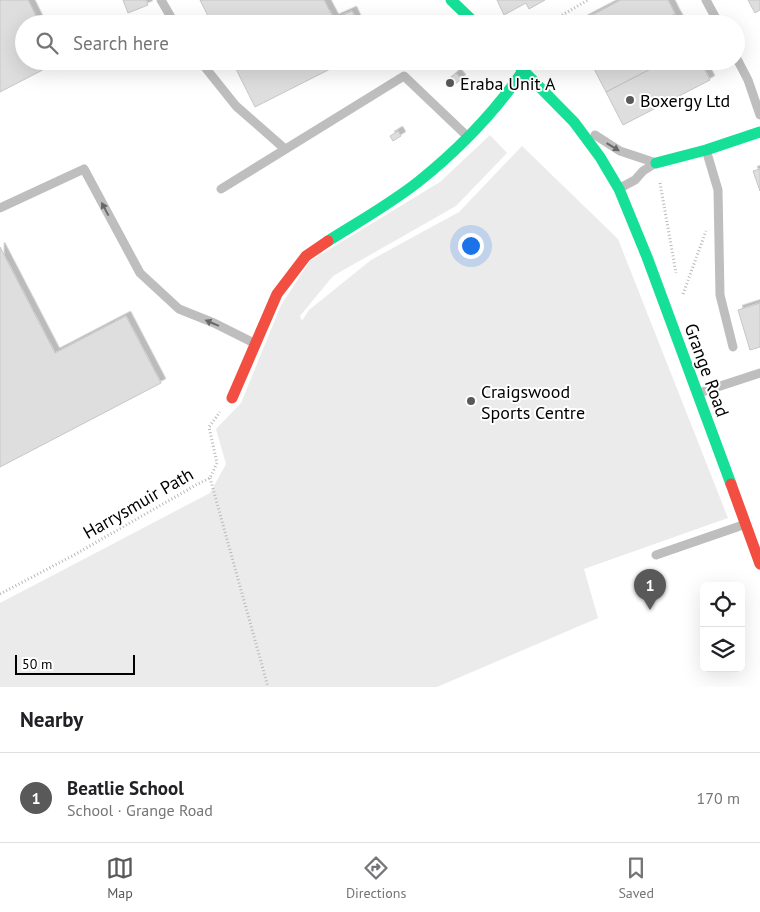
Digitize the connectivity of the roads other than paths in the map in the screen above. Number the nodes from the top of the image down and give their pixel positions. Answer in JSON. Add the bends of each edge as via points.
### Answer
{"nodes":[{"id":1,"x":161,"y":0,"type":"edge"},
{"id":2,"x":451,"y":0,"type":"edge"},
{"id":3,"x":706,"y":0,"type":"edge"},
{"id":4,"x":170,"y":15,"type":"edge"},
{"id":5,"x":467,"y":15,"type":"edge"},
{"id":6,"x":714,"y":15,"type":"edge"},
{"id":7,"x":207,"y":70,"type":"edge"},
{"id":8,"x":743,"y":70,"type":"edge"},
{"id":9,"x":523,"y":71,"type":"joint"},
{"id":10,"x":760,"y":115,"type":"edge"},
{"id":11,"x":574,"y":122,"type":"junction"},
{"id":12,"x":760,"y":132,"type":"edge"},
{"id":13,"x":468,"y":137,"type":"junction"},
{"id":14,"x":285,"y":150,"type":"junction"},
{"id":15,"x":706,"y":150,"type":"junction"},
{"id":16,"x":656,"y":162,"type":"junction"},
{"id":17,"x":221,"y":189,"type":"dead end"},
{"id":18,"x":619,"y":189,"type":"junction"},
{"id":19,"x":0,"y":208,"type":"edge"},
{"id":20,"x":256,"y":344,"type":"junction"},
{"id":21,"x":733,"y":347,"type":"dead end"},
{"id":22,"x":760,"y":373,"type":"edge"},
{"id":23,"x":697,"y":394,"type":"junction"},
{"id":24,"x":232,"y":398,"type":"road end"},
{"id":25,"x":745,"y":524,"type":"junction"},
{"id":26,"x":656,"y":555,"type":"dead end"},
{"id":27,"x":760,"y":564,"type":"edge"}],
"edges":[{"from":1,"to":4,"type":"lane"},
{"from":2,"to":5,"type":"street"},
{"from":3,"to":6,"type":"lane"},
{"from":7,"to":14,"type":"lane","via":[[236,106]]},
{"from":8,"to":10,"type":"lane"},
{"from":9,"to":11,"type":"street","name":"Grange Road"},
{"from":9,"to":13,"type":"street","via":[[506,96]]},
{"from":11,"to":16,"type":"lane","name":"Grange Road","one_way":true,"via":[[620,151]]},
{"from":11,"to":18,"type":"street","name":"Grange Road"},
{"from":12,"to":15,"type":"street"},
{"from":13,"to":14,"type":"lane","via":[[404,76]]},
{"from":13,"to":20,"type":"street","via":[[417,183],[306,256],[277,294]]},
{"from":14,"to":17,"type":"lane"},
{"from":15,"to":16,"type":"street"},
{"from":15,"to":21,"type":"lane","via":[[718,190],[720,295]]},
{"from":16,"to":18,"type":"lane"},
{"from":18,"to":23,"type":"street","name":"Grange Road"},
{"from":20,"to":19,"type":"lane","one_way":true,"via":[[179,309],[140,273],[84,169]]},
{"from":20,"to":24,"type":"street"},
{"from":22,"to":23,"type":"lane"},
{"from":23,"to":25,"type":"street","name":"Grange Road"},
{"from":25,"to":26,"type":"lane"},
{"from":25,"to":27,"type":"street","name":"Grange Road"}]}
